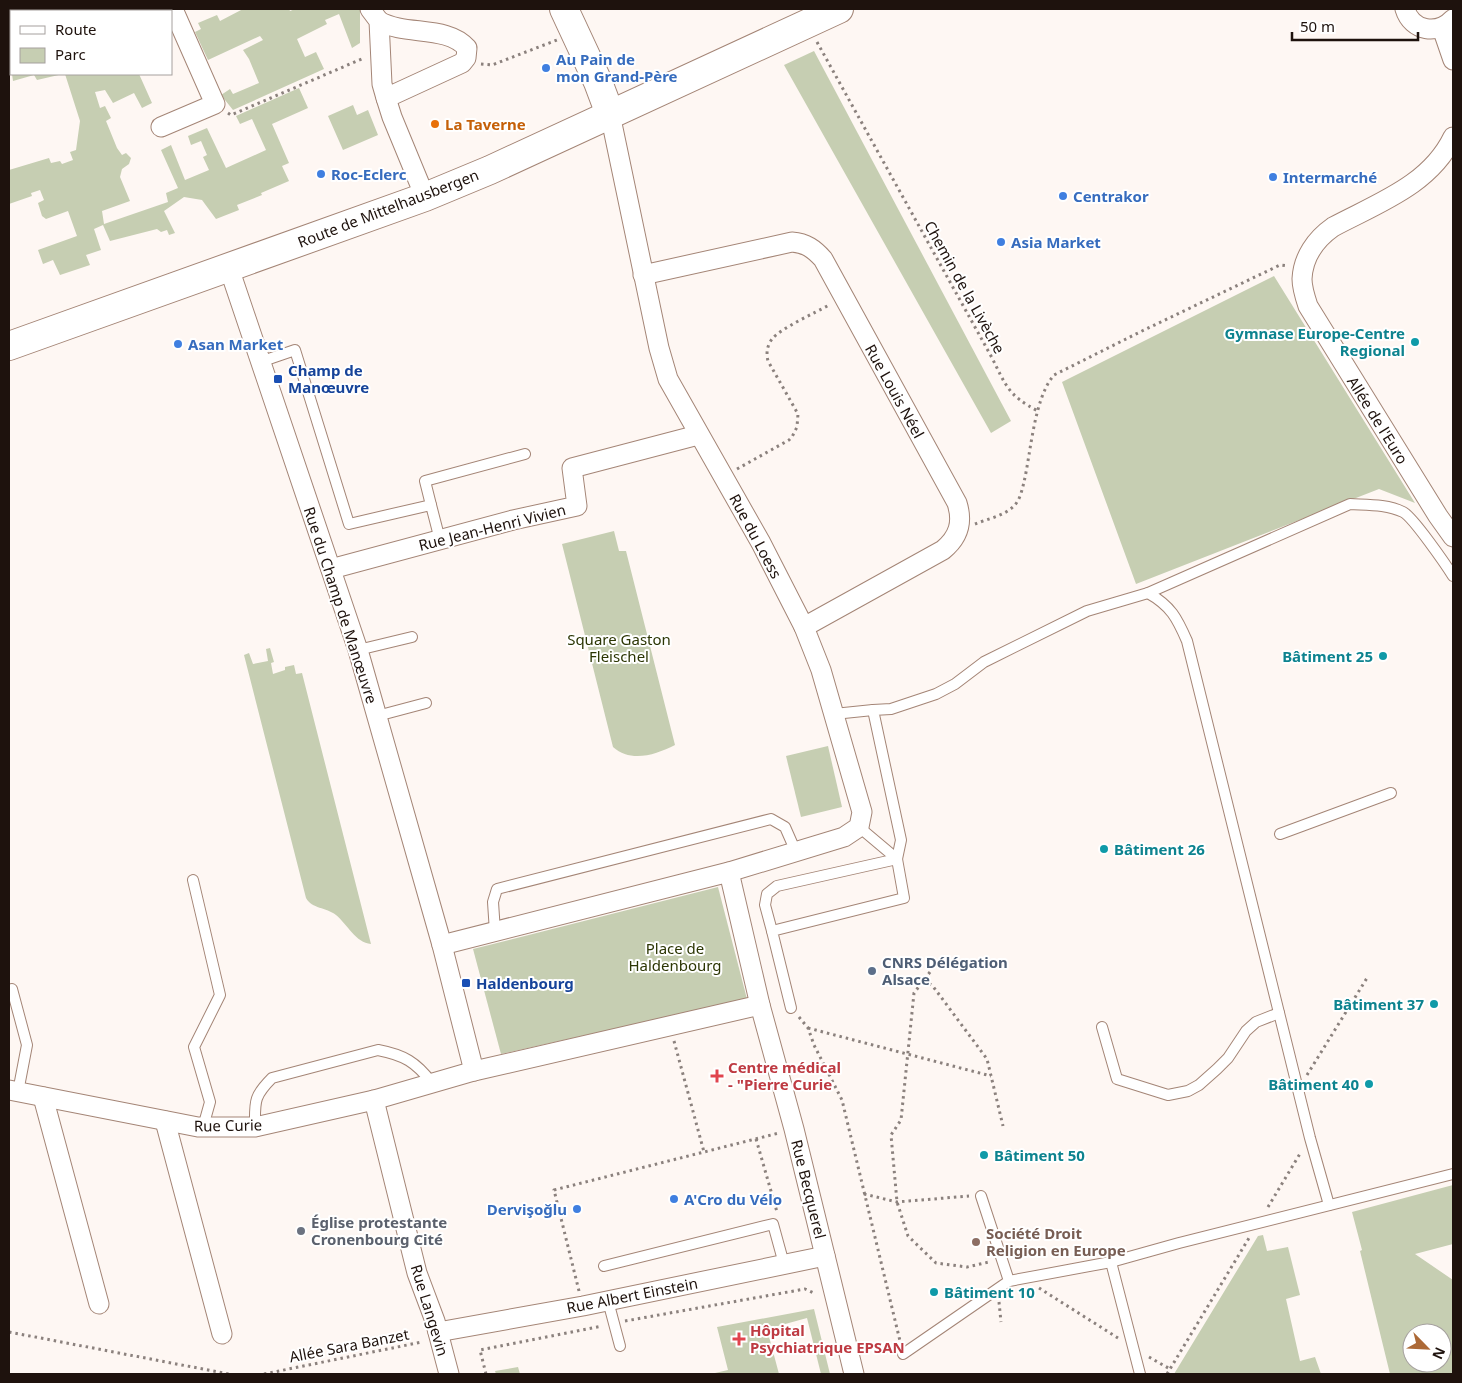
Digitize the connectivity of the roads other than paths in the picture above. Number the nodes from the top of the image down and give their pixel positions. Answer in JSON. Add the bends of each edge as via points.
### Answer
{"nodes":[{"id":1,"x":173,"y":9,"type":"edge"},
{"id":2,"x":564,"y":9,"type":"edge"},
{"id":3,"x":839,"y":9,"type":"edge"},
{"id":4,"x":1405,"y":9,"type":"edge"},
{"id":5,"x":375,"y":15,"type":"edge"},
{"id":6,"x":1447,"y":23,"type":"edge"},
{"id":7,"x":1453,"y":60,"type":"edge"},
{"id":8,"x":386,"y":98,"type":"junction"},
{"id":9,"x":610,"y":114,"type":"junction"},
{"id":10,"x":161,"y":127,"type":"dead end"},
{"id":11,"x":1453,"y":137,"type":"edge"},
{"id":12,"x":425,"y":197,"type":"junction"},
{"id":13,"x":229,"y":268,"type":"junction"},
{"id":14,"x":643,"y":275,"type":"junction"},
{"id":15,"x":9,"y":346,"type":"edge"},
{"id":16,"x":260,"y":362,"type":"junction"},
{"id":17,"x":698,"y":435,"type":"junction"},
{"id":18,"x":526,"y":454,"type":"dead end"},
{"id":19,"x":431,"y":505,"type":"junction"},
{"id":20,"x":1453,"y":537,"type":"edge"},
{"id":21,"x":440,"y":540,"type":"junction"},
{"id":22,"x":331,"y":569,"type":"junction"},
{"id":23,"x":1453,"y":576,"type":"edge"},
{"id":24,"x":1148,"y":593,"type":"junction"},
{"id":25,"x":804,"y":627,"type":"junction"},
{"id":26,"x":412,"y":636,"type":"dead end"},
{"id":27,"x":358,"y":650,"type":"junction"},
{"id":28,"x":426,"y":703,"type":"dead end"},
{"id":29,"x":873,"y":710,"type":"junction"},
{"id":30,"x":834,"y":714,"type":"junction"},
{"id":31,"x":377,"y":716,"type":"junction"},
{"id":32,"x":1391,"y":793,"type":"dead end"},
{"id":33,"x":859,"y":827,"type":"junction"},
{"id":34,"x":1280,"y":834,"type":"dead end"},
{"id":35,"x":796,"y":852,"type":"junction"},
{"id":36,"x":896,"y":859,"type":"junction"},
{"id":37,"x":729,"y":872,"type":"junction"},
{"id":38,"x":193,"y":880,"type":"dead end"},
{"id":39,"x":772,"y":930,"type":"junction"},
{"id":40,"x":495,"y":932,"type":"junction"},
{"id":41,"x":442,"y":945,"type":"junction"},
{"id":42,"x":9,"y":990,"type":"edge"},
{"id":43,"x":760,"y":1005,"type":"junction"},
{"id":44,"x":790,"y":1008,"type":"road end"},
{"id":45,"x":1279,"y":1013,"type":"junction"},
{"id":46,"x":1102,"y":1028,"type":"dead end"},
{"id":47,"x":474,"y":1071,"type":"junction"},
{"id":48,"x":432,"y":1083,"type":"junction"},
{"id":49,"x":13,"y":1091,"type":"edge"},
{"id":50,"x":43,"y":1097,"type":"junction"},
{"id":51,"x":374,"y":1100,"type":"junction"},
{"id":52,"x":165,"y":1121,"type":"junction"},
{"id":53,"x":203,"y":1127,"type":"junction"},
{"id":54,"x":255,"y":1127,"type":"junction"},
{"id":55,"x":1453,"y":1174,"type":"edge"},
{"id":56,"x":981,"y":1196,"type":"road end"},
{"id":57,"x":1329,"y":1206,"type":"junction"},
{"id":58,"x":825,"y":1256,"type":"junction"},
{"id":59,"x":1111,"y":1262,"type":"junction"},
{"id":60,"x":784,"y":1264,"type":"junction"},
{"id":61,"x":604,"y":1266,"type":"dead end"},
{"id":62,"x":1009,"y":1281,"type":"junction"},
{"id":63,"x":608,"y":1301,"type":"junction"},
{"id":64,"x":99,"y":1304,"type":"dead end"},
{"id":65,"x":222,"y":1334,"type":"dead end"},
{"id":66,"x":439,"y":1335,"type":"junction"},
{"id":67,"x":620,"y":1346,"type":"dead end"},
{"id":68,"x":903,"y":1354,"type":"road end"},
{"id":69,"x":449,"y":1374,"type":"edge"},
{"id":70,"x":854,"y":1374,"type":"edge"},
{"id":71,"x":1140,"y":1374,"type":"edge"}],
"edges":[{"from":1,"to":10,"type":"street","via":[[215,104]]},
{"from":2,"to":9,"type":"main road"},
{"from":3,"to":9,"type":"main road","name":"Route de Mittelhausbergen"},
{"from":4,"to":6,"type":"street","via":[[1411,21],[1418,26],[1434,30]]},
{"from":5,"to":8,"type":"street"},
{"from":5,"to":8,"type":"street","via":[[395,28],[452,37],[467,48],[462,64]]},
{"from":6,"to":7,"type":"street"},
{"from":8,"to":12,"type":"street"},
{"from":9,"to":12,"type":"main road","name":"Route de Mittelhausbergen","via":[[579,137]]},
{"from":9,"to":14,"type":"street","name":"Rue du Loess"},
{"from":11,"to":20,"type":"street","name":"Allée de l'Euro","via":[[1438,161],[1415,183],[1323,234],[1315,242],[1302,280],[1308,306]]},
{"from":12,"to":13,"type":"main road","name":"Route de Mittelhausbergen"},
{"from":13,"to":15,"type":"main road","name":"Route de Mittelhausbergen"},
{"from":13,"to":16,"type":"street","name":"Rue du Champ de Manœuvre"},
{"from":14,"to":17,"type":"street","name":"Rue du Loess","via":[[668,379]]},
{"from":14,"to":25,"type":"street","name":"Rue Louis Néel","via":[[792,242],[812,248],[823,259],[956,503],[960,520],[958,531],[943,550]]},
{"from":16,"to":19,"type":"lane","via":[[295,350],[349,524]]},
{"from":16,"to":22,"type":"street","name":"Rue du Champ de Manœuvre"},
{"from":17,"to":21,"type":"street","name":"Rue Jean-Henri Vivien","via":[[572,468],[577,506]]},
{"from":17,"to":25,"type":"street","name":"Rue du Loess","via":[[731,469],[761,543]]},
{"from":18,"to":19,"type":"lane","via":[[426,481]]},
{"from":19,"to":21,"type":"lane"},
{"from":21,"to":22,"type":"street","name":"Rue Jean-Henri Vivien"},
{"from":22,"to":27,"type":"street","name":"Rue du Champ de Manœuvre"},
{"from":23,"to":24,"type":"lane","via":[[1405,512],[1382,505],[1350,504]]},
{"from":24,"to":29,"type":"lane","via":[[1087,611],[984,662],[936,694],[892,709]]},
{"from":24,"to":45,"type":"lane","via":[[1170,608],[1187,641]]},
{"from":25,"to":30,"type":"street","name":"Rue du Loess"},
{"from":26,"to":27,"type":"lane"},
{"from":27,"to":31,"type":"street","name":"Rue du Champ de Manœuvre"},
{"from":28,"to":31,"type":"lane"},
{"from":29,"to":30,"type":"lane"},
{"from":29,"to":36,"type":"lane","via":[[901,840]]},
{"from":30,"to":33,"type":"street","name":"Rue du Loess","via":[[862,812]]},
{"from":31,"to":41,"type":"street","name":"Rue du Champ de Manœuvre"},
{"from":32,"to":34,"type":"lane"},
{"from":33,"to":35,"type":"street","via":[[844,837]]},
{"from":33,"to":36,"type":"lane"},
{"from":35,"to":37,"type":"street"},
{"from":35,"to":40,"type":"lane","via":[[786,827],[771,819],[497,889],[493,902]]},
{"from":36,"to":39,"type":"lane","via":[[777,886],[767,894],[765,905]]},
{"from":36,"to":39,"type":"lane","via":[[904,898]]},
{"from":37,"to":40,"type":"street"},
{"from":37,"to":43,"type":"street"},
{"from":38,"to":53,"type":"lane","via":[[220,995],[194,1047],[210,1102]]},
{"from":39,"to":44,"type":"lane"},
{"from":40,"to":41,"type":"street"},
{"from":41,"to":47,"type":"street"},
{"from":42,"to":49,"type":"lane","via":[[12,989],[27,1045]]},
{"from":43,"to":47,"type":"street"},
{"from":43,"to":58,"type":"street","name":"Rue Becquerel"},
{"from":45,"to":46,"type":"lane","via":[[1256,1022],[1246,1030],[1228,1058],[1199,1084],[1188,1091],[1168,1095],[1117,1079]]},
{"from":45,"to":57,"type":"lane"},
{"from":47,"to":48,"type":"street","name":"Rue Curie"},
{"from":48,"to":51,"type":"street","name":"Rue Curie"},
{"from":48,"to":54,"type":"lane","via":[[410,1060],[378,1050],[272,1078],[260,1090],[255,1103]]},
{"from":49,"to":50,"type":"street","name":"Rue Curie"},
{"from":50,"to":52,"type":"street","name":"Rue Curie"},
{"from":50,"to":64,"type":"street"},
{"from":51,"to":54,"type":"street","name":"Rue Curie"},
{"from":51,"to":66,"type":"street","name":"Rue Langevin","via":[[417,1273]]},
{"from":52,"to":53,"type":"street","name":"Rue Curie"},
{"from":52,"to":65,"type":"street"},
{"from":53,"to":54,"type":"street","name":"Rue Curie"},
{"from":55,"to":57,"type":"lane"},
{"from":56,"to":62,"type":"lane"},
{"from":57,"to":59,"type":"lane"},
{"from":58,"to":60,"type":"street","name":"Rue Albert Einstein"},
{"from":58,"to":70,"type":"street","name":"Rue Becquerel"},
{"from":59,"to":62,"type":"lane"},
{"from":59,"to":71,"type":"lane"},
{"from":60,"to":61,"type":"lane","via":[[773,1224]]},
{"from":60,"to":63,"type":"street","name":"Rue Albert Einstein"},
{"from":62,"to":68,"type":"lane"},
{"from":63,"to":66,"type":"street","name":"Rue Albert Einstein"},
{"from":63,"to":67,"type":"lane"},
{"from":66,"to":69,"type":"street","name":"Rue Langevin"}]}
